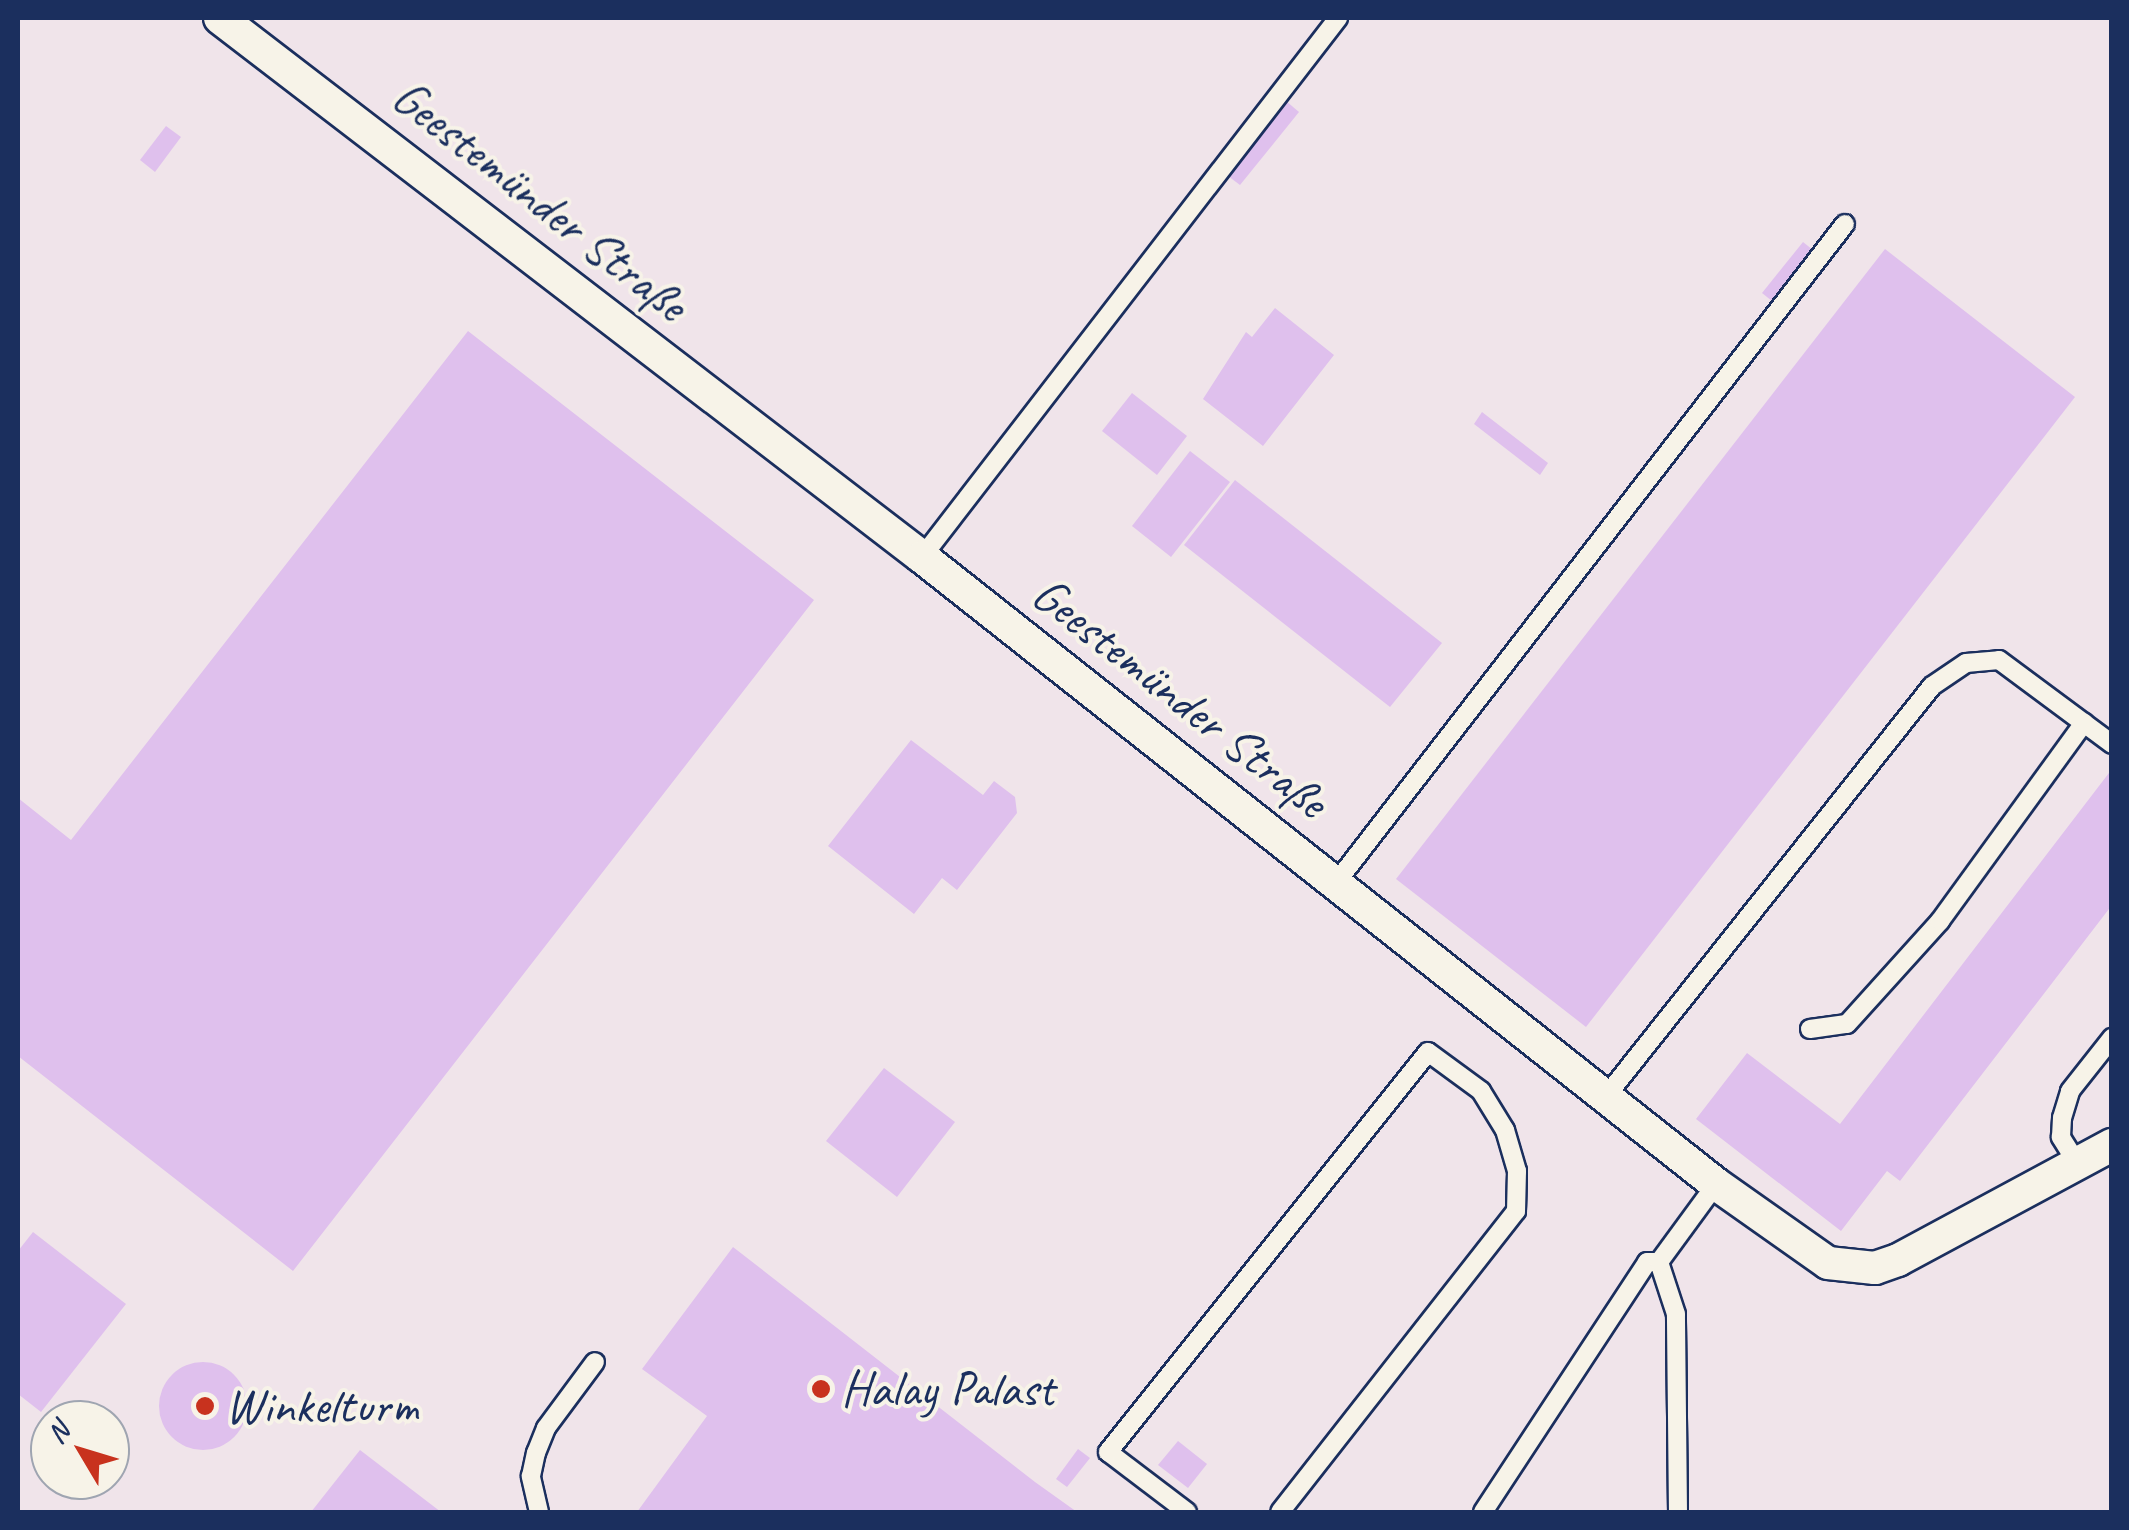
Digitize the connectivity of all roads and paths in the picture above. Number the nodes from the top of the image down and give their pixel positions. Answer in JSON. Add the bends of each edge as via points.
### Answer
{"nodes":[{"id":1,"x":220,"y":18,"type":"edge"},
{"id":2,"x":1338,"y":18,"type":"edge"},
{"id":3,"x":1846,"y":224,"type":"dead end"},
{"id":4,"x":922,"y":557,"type":"junction"},
{"id":5,"x":2084,"y":723,"type":"junction"},
{"id":6,"x":2112,"y":744,"type":"edge"},
{"id":7,"x":1335,"y":884,"type":"junction"},
{"id":8,"x":1810,"y":1029,"type":"dead end"},
{"id":9,"x":2112,"y":1038,"type":"edge"},
{"id":10,"x":1607,"y":1095,"type":"junction"},
{"id":11,"x":2112,"y":1145,"type":"edge"},
{"id":12,"x":2077,"y":1163,"type":"junction"},
{"id":13,"x":1716,"y":1184,"type":"junction"},
{"id":14,"x":1660,"y":1262,"type":"junction"},
{"id":15,"x":595,"y":1362,"type":"dead end"},
{"id":16,"x":539,"y":1512,"type":"edge"},
{"id":17,"x":1188,"y":1512,"type":"edge"},
{"id":18,"x":1280,"y":1512,"type":"edge"},
{"id":19,"x":1483,"y":1512,"type":"edge"},
{"id":20,"x":1678,"y":1512,"type":"edge"}],
"edges":[{"from":1,"to":4,"type":"street","name":"Geestemünder Straße"},
{"from":2,"to":4,"type":"lane"},
{"from":3,"to":7,"type":"lane"},
{"from":4,"to":7,"type":"street","name":"Geestemünder Straße"},
{"from":5,"to":6,"type":"lane"},
{"from":5,"to":8,"type":"lane","via":[[1940,922],[1848,1024]]},
{"from":5,"to":10,"type":"lane","via":[[1999,660],[1966,662],[1932,686]]},
{"from":7,"to":10,"type":"street","name":"Geestemünder Straße"},
{"from":9,"to":12,"type":"lane","via":[[2070,1091],[2062,1118],[2061,1137]]},
{"from":10,"to":13,"type":"street","name":"Geestemünder Straße"},
{"from":11,"to":12,"type":"street","name":"Geestemünder Straße"},
{"from":12,"to":13,"type":"street","name":"Geestemünder Straße","via":[[1875,1268],[1828,1263]]},
{"from":13,"to":14,"type":"lane"},
{"from":14,"to":19,"type":"lane","via":[[1647,1262]]},
{"from":14,"to":20,"type":"lane","via":[[1676,1314]]},
{"from":15,"to":16,"type":"lane","via":[[546,1428],[536,1453],[531,1476]]},
{"from":17,"to":18,"type":"lane","via":[[1108,1452],[1428,1052],[1482,1090],[1505,1130],[1516,1171],[1516,1211]]}]}
